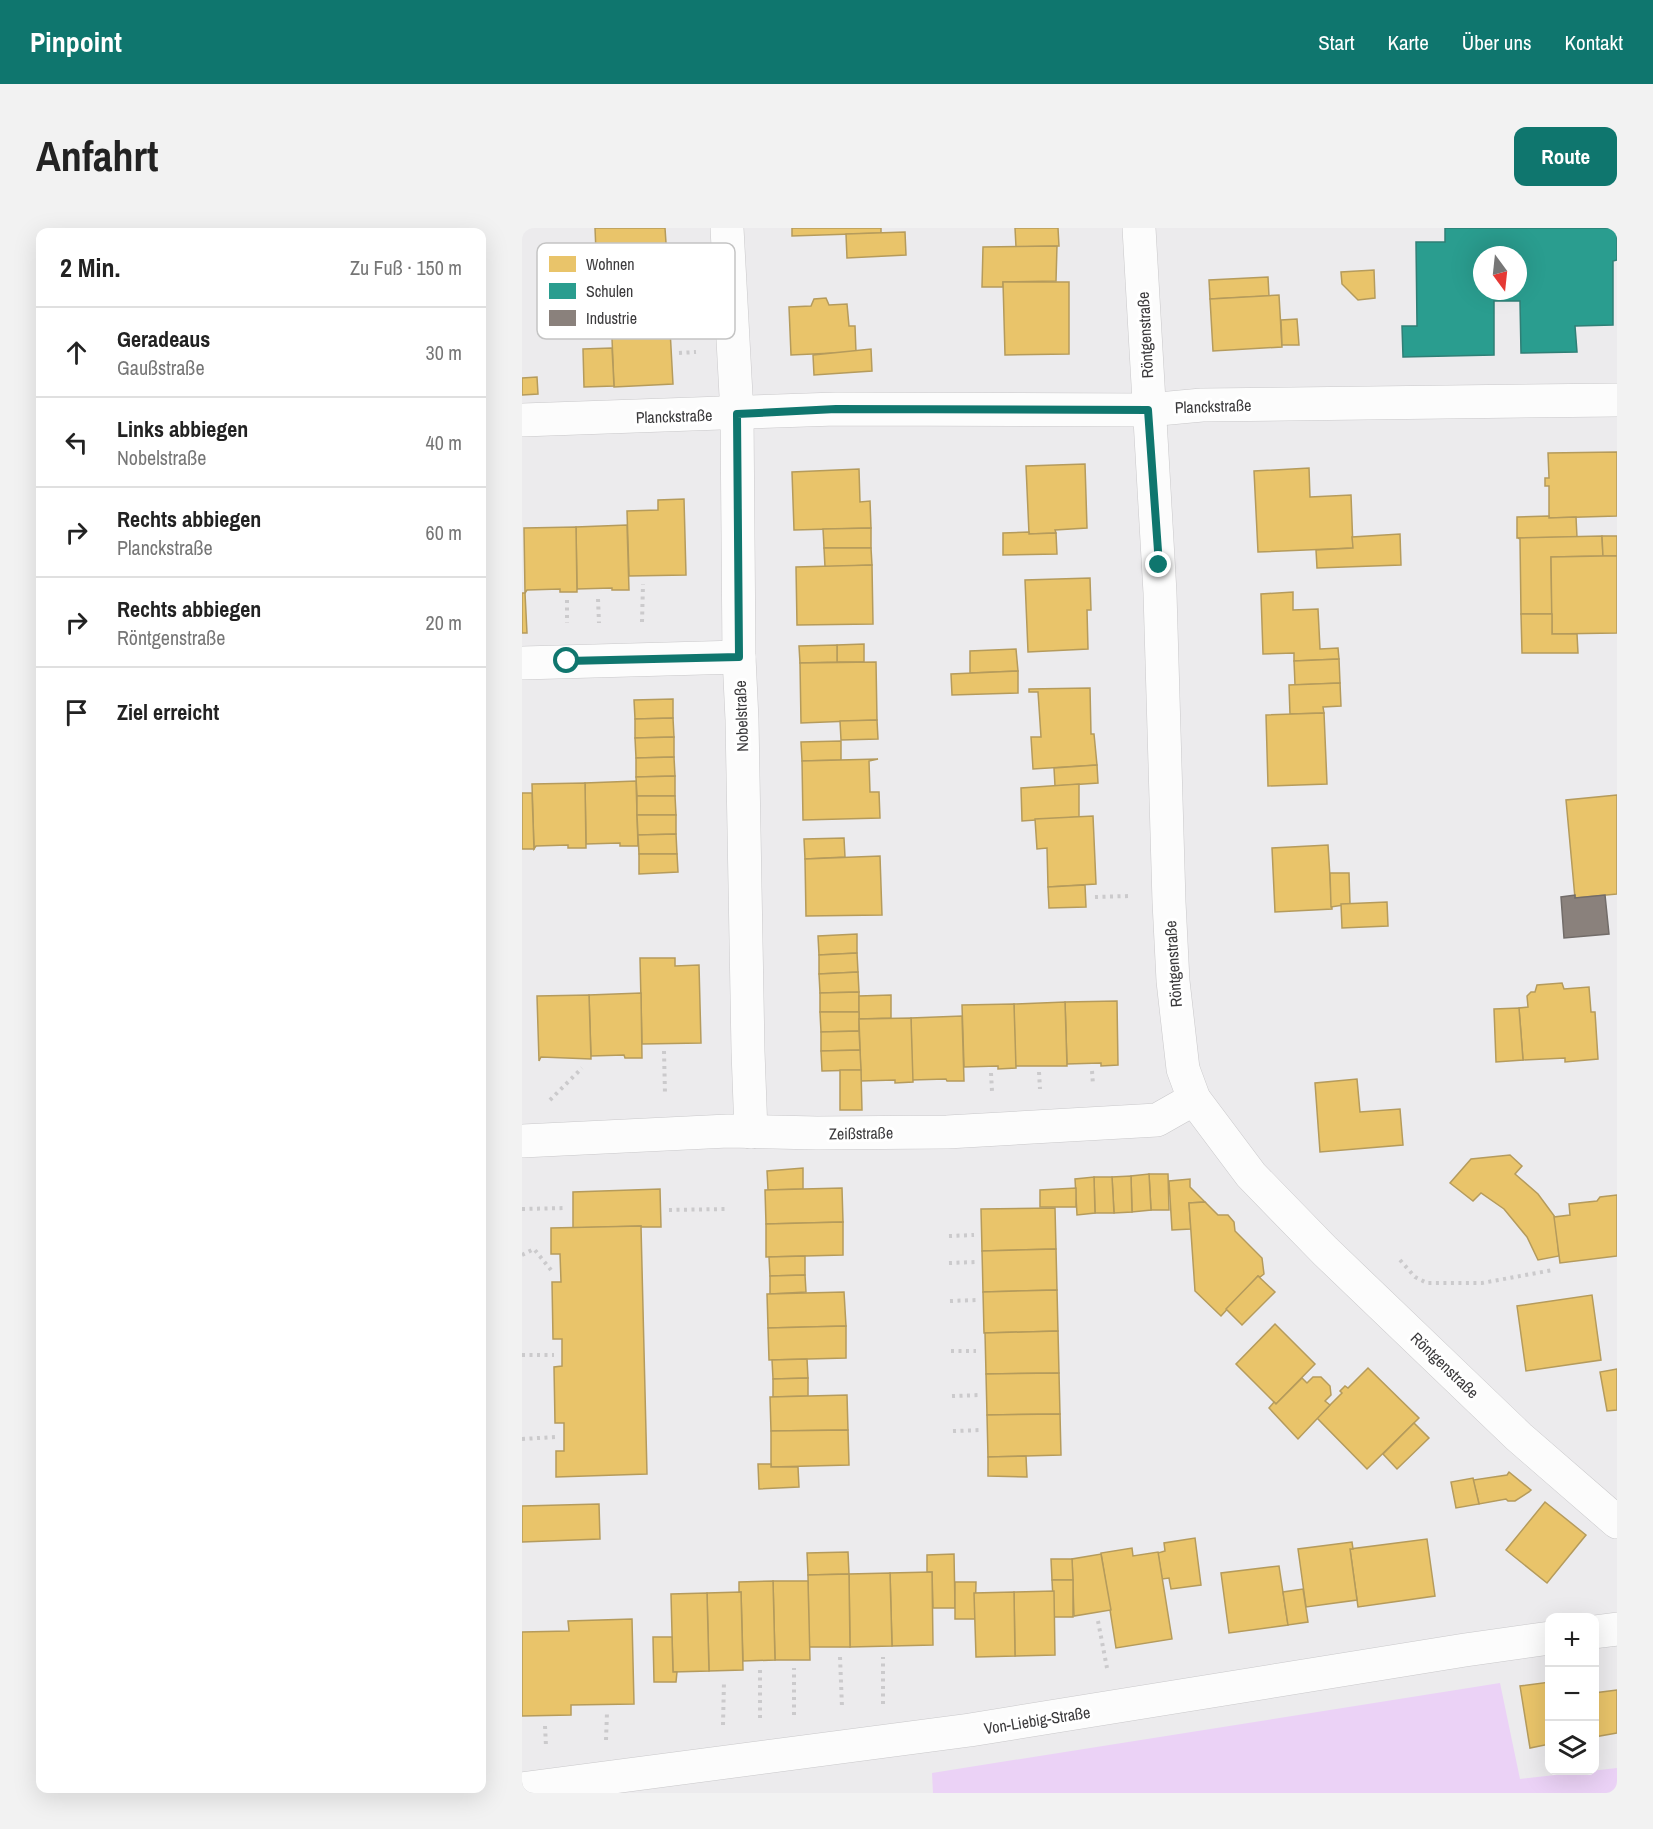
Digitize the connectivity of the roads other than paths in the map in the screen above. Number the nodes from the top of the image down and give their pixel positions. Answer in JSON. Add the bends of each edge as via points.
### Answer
{"nodes":[{"id":1,"x":727,"y":228,"type":"edge"},
{"id":2,"x":1139,"y":228,"type":"edge"},
{"id":3,"x":728,"y":243,"type":"edge"},
{"id":4,"x":733,"y":339,"type":"edge"},
{"id":5,"x":1617,"y":400,"type":"edge"},
{"id":6,"x":1148,"y":410,"type":"junction"},
{"id":7,"x":737,"y":414,"type":"junction"},
{"id":8,"x":522,"y":420,"type":"edge"},
{"id":9,"x":739,"y":657,"type":"junction"},
{"id":10,"x":522,"y":663,"type":"edge"},
{"id":11,"x":1194,"y":1099,"type":"junction"},
{"id":12,"x":751,"y":1132,"type":"junction"},
{"id":13,"x":522,"y":1141,"type":"edge"},
{"id":14,"x":1617,"y":1522,"type":"edge"},
{"id":15,"x":1617,"y":1629,"type":"edge"},
{"id":16,"x":1599,"y":1631,"type":"edge"},
{"id":17,"x":1545,"y":1639,"type":"edge"},
{"id":18,"x":522,"y":1789,"type":"edge"}],
"edges":[{"from":1,"to":3,"type":"street","name":"Nobelstraße"},
{"from":2,"to":6,"type":"street","name":"Röntgenstraße"},
{"from":4,"to":7,"type":"street","name":"Nobelstraße"},
{"from":5,"to":6,"type":"street","name":"Planckstraße","via":[[1202,405]]},
{"from":6,"to":7,"type":"street","name":"Planckstraße","via":[[836,409]]},
{"from":6,"to":11,"type":"street","name":"Röntgenstraße","via":[[1160,593],[1173,981],[1183,1069]]},
{"from":7,"to":8,"type":"street","name":"Planckstraße"},
{"from":7,"to":9,"type":"street","name":"Nobelstraße"},
{"from":9,"to":10,"type":"street"},
{"from":9,"to":12,"type":"street","name":"Nobelstraße"},
{"from":11,"to":12,"type":"street","name":"Zeißstraße","via":[[1157,1120],[947,1132]]},
{"from":11,"to":14,"type":"street","name":"Röntgenstraße","via":[[1251,1175],[1320,1246],[1519,1437]]},
{"from":12,"to":13,"type":"street","name":"Zeißstraße"},
{"from":15,"to":16,"type":"street"},
{"from":17,"to":18,"type":"street","name":"Von-Liebig-Straße","via":[[959,1732]]}]}
